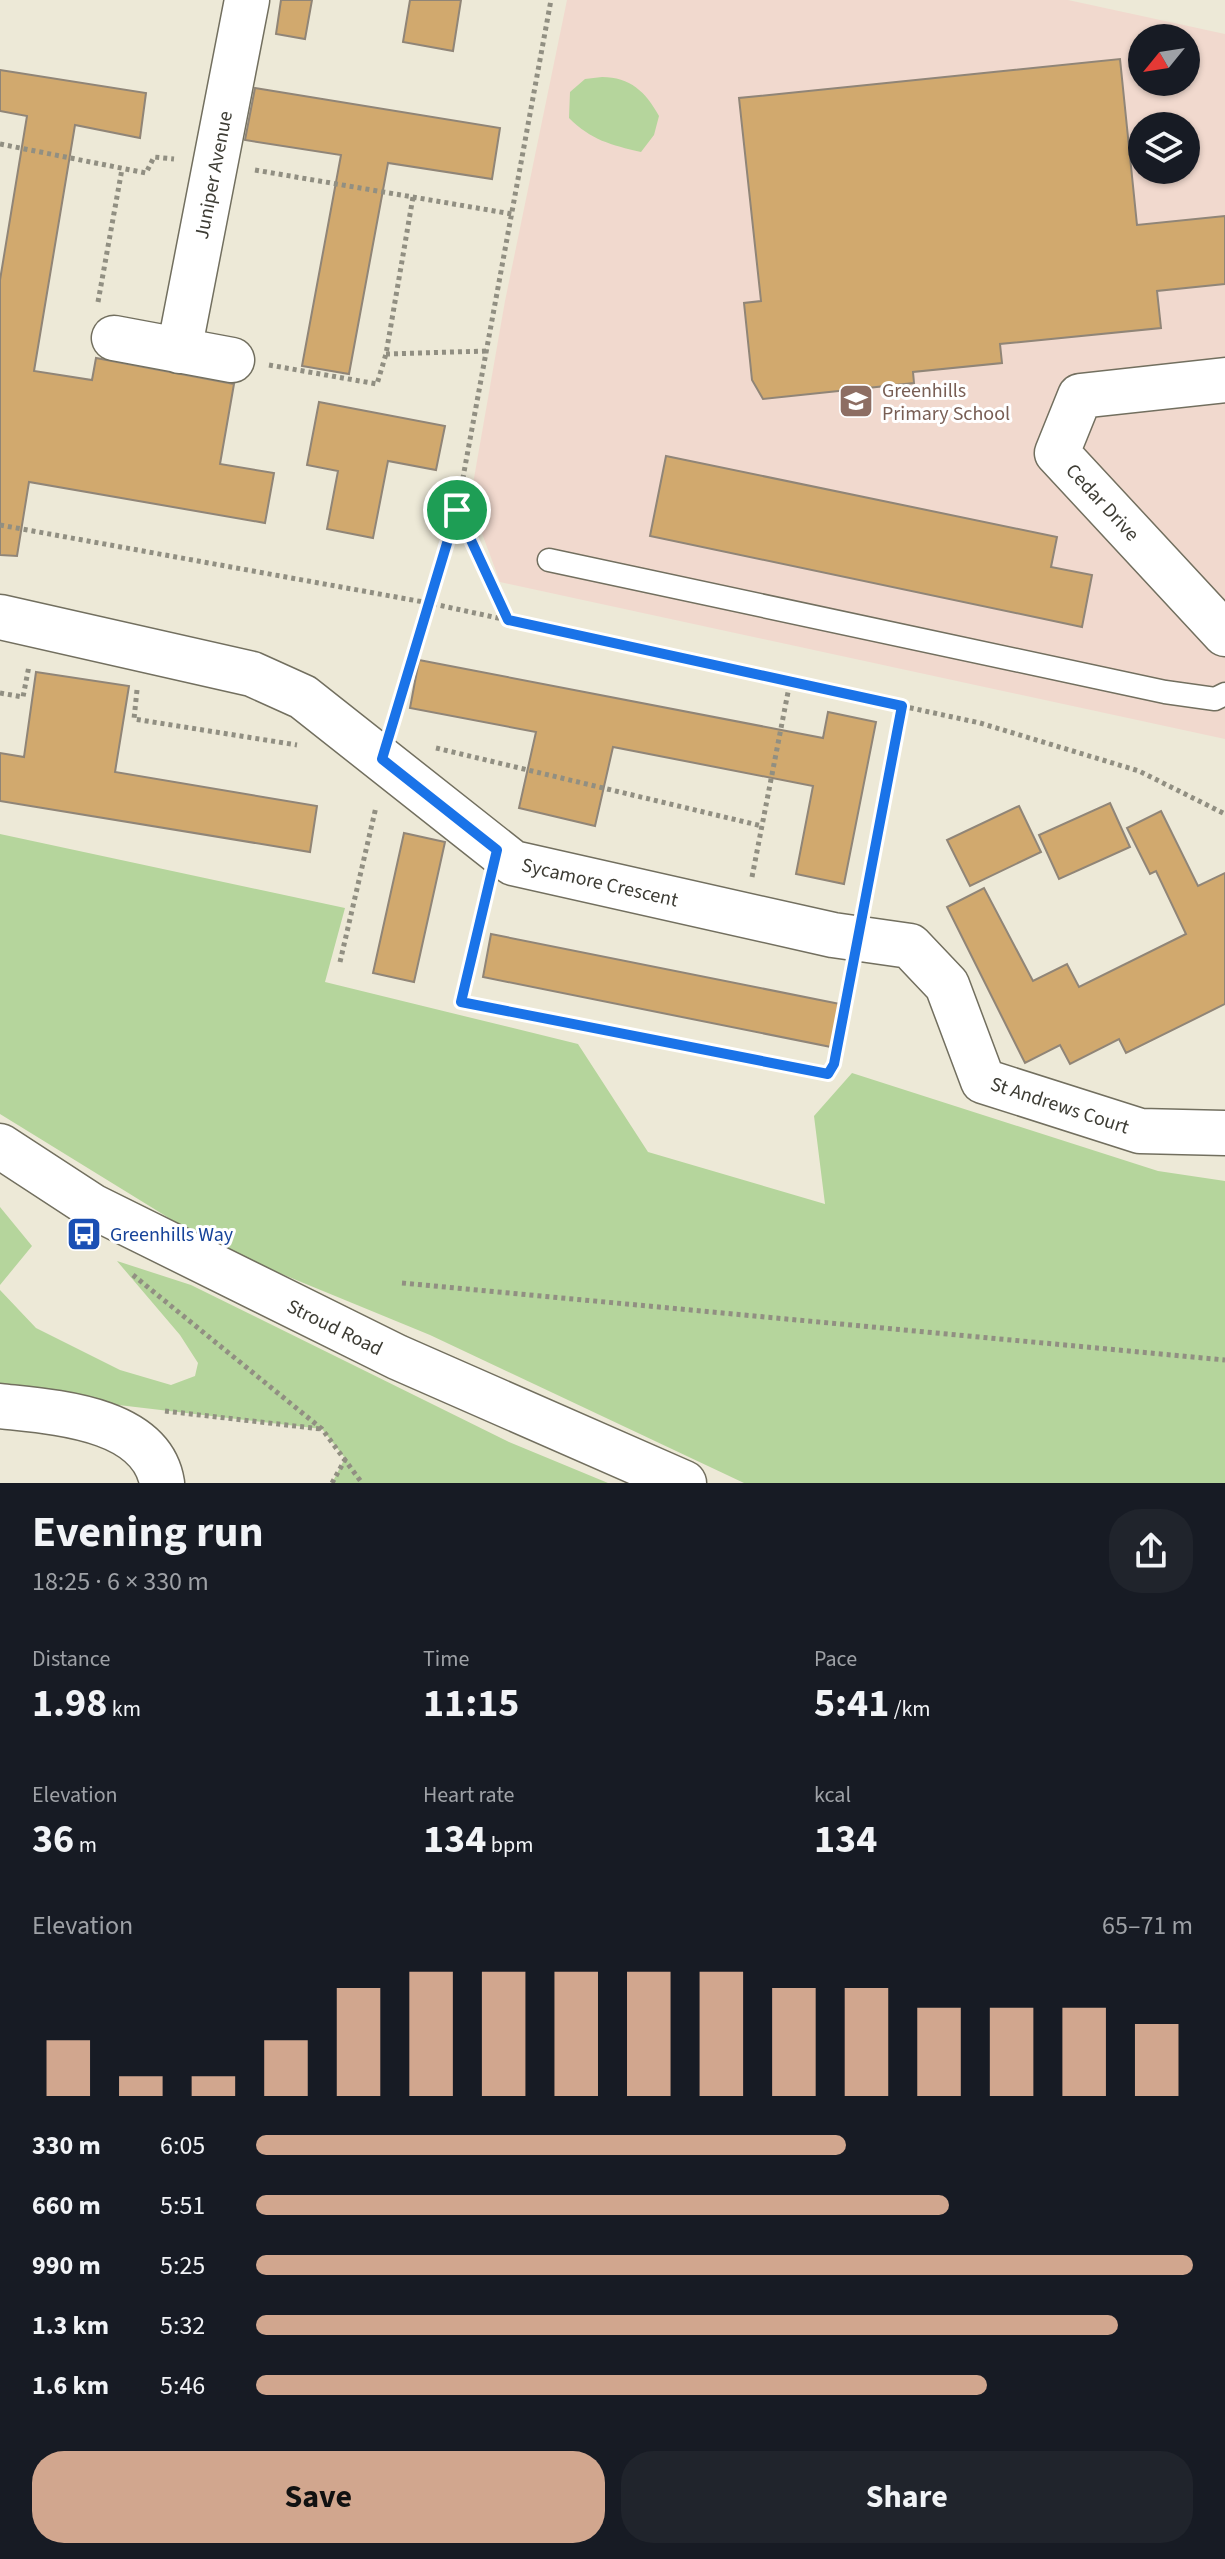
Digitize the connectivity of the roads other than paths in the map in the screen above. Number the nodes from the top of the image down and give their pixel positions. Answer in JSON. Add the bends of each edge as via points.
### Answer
{"nodes":[{"id":1,"x":247,"y":0,"type":"edge"},
{"id":2,"x":114,"y":338,"type":"road end"},
{"id":3,"x":179,"y":351,"type":"junction"},
{"id":4,"x":250,"y":362,"type":"road end"},
{"id":5,"x":1225,"y":380,"type":"edge"},
{"id":6,"x":549,"y":560,"type":"dead end"},
{"id":7,"x":18,"y":621,"type":"edge"},
{"id":8,"x":1225,"y":634,"type":"edge"},
{"id":9,"x":1225,"y":694,"type":"edge"},
{"id":10,"x":847,"y":937,"type":"joint"},
{"id":11,"x":1225,"y":1133,"type":"edge"},
{"id":12,"x":0,"y":1146,"type":"edge"},
{"id":13,"x":0,"y":1406,"type":"edge"},
{"id":14,"x":162,"y":1483,"type":"edge"},
{"id":15,"x":684,"y":1483,"type":"edge"}],
"edges":[{"from":1,"to":3,"type":"street","name":"Juniper Avenue"},
{"from":2,"to":3,"type":"street"},
{"from":3,"to":4,"type":"street"},
{"from":5,"to":8,"type":"street","name":"Cedar Drive","via":[[1080,396],[1057,453]]},
{"from":6,"to":9,"type":"lane","via":[[1165,692],[1215,699]]},
{"from":7,"to":10,"type":"street","name":"Sycamore Crescent","via":[[252,674],[303,697],[513,863]]},
{"from":10,"to":11,"type":"street","name":"St Andrews Court","via":[[910,946],[947,985],[983,1081],[1140,1131]]},
{"from":12,"to":15,"type":"street","name":"Stroud Road","via":[[92,1206],[383,1350]]},
{"from":13,"to":14,"type":"street","via":[[100,1422],[139,1443],[159,1465]]}]}
